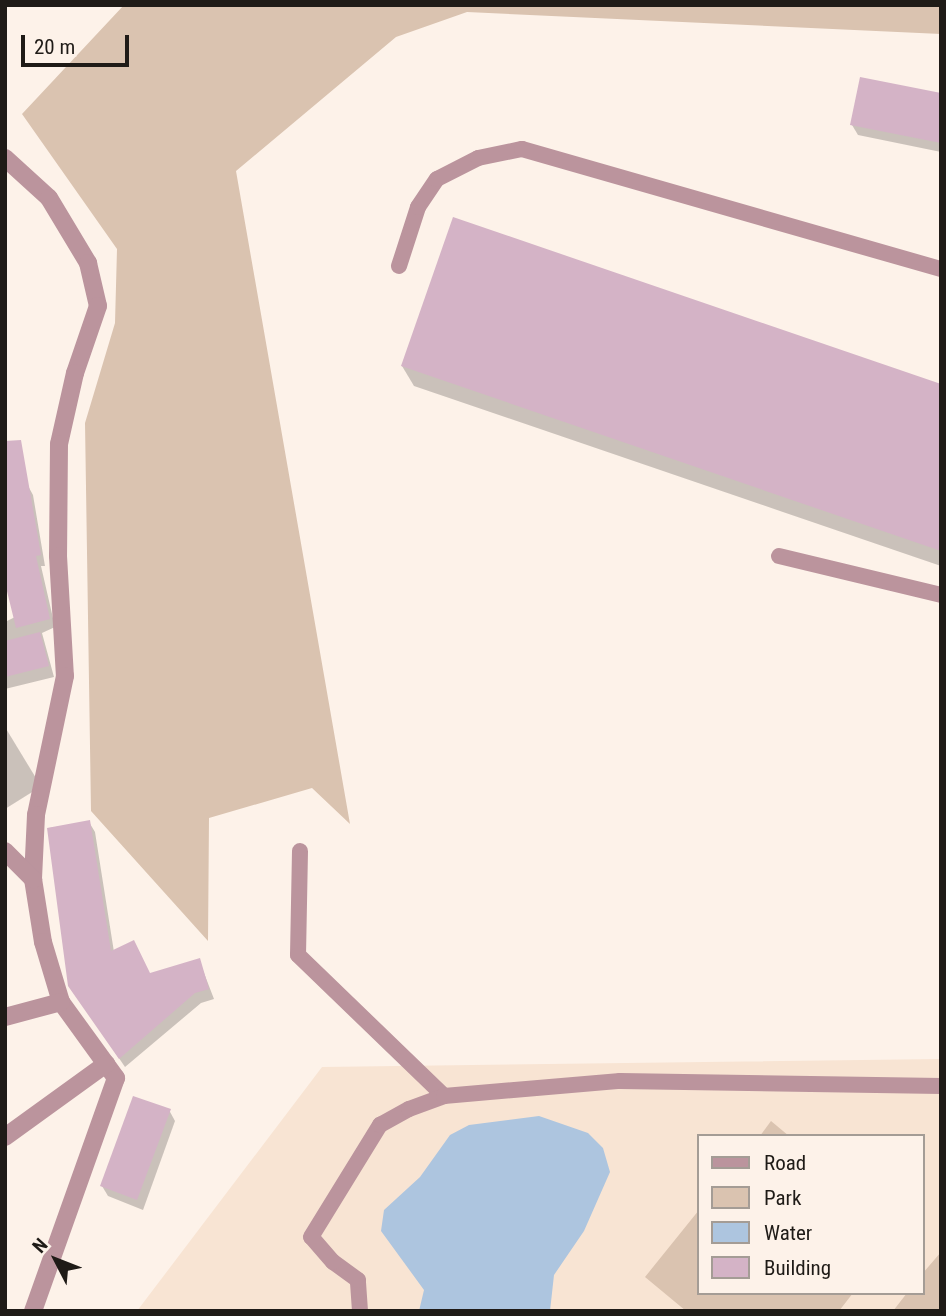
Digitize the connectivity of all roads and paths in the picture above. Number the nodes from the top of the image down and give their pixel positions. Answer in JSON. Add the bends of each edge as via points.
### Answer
{"nodes":[{"id":1,"x":5,"y":158,"type":"edge"},
{"id":2,"x":399,"y":266,"type":"dead end"},
{"id":3,"x":941,"y":269,"type":"edge"},
{"id":4,"x":779,"y":555,"type":"dead end"},
{"id":5,"x":941,"y":595,"type":"edge"},
{"id":6,"x":5,"y":850,"type":"edge"},
{"id":7,"x":300,"y":851,"type":"dead end"},
{"id":8,"x":33,"y":879,"type":"junction"},
{"id":9,"x":61,"y":1002,"type":"junction"},
{"id":10,"x":5,"y":1017,"type":"edge"},
{"id":11,"x":106,"y":1064,"type":"junction"},
{"id":12,"x":941,"y":1086,"type":"edge"},
{"id":13,"x":444,"y":1096,"type":"junction"},
{"id":14,"x":5,"y":1137,"type":"edge"},
{"id":15,"x":33,"y":1311,"type":"edge"},
{"id":16,"x":360,"y":1311,"type":"edge"}],
"edges":[{"from":1,"to":8,"type":"street","via":[[49,198],[88,263],[98,306],[75,373],[59,444],[58,556],[65,676],[36,815]]},
{"from":2,"to":3,"type":"lane","via":[[418,207],[437,179],[478,158],[522,149]]},
{"from":4,"to":5,"type":"lane"},
{"from":6,"to":8,"type":"street"},
{"from":7,"to":13,"type":"lane","via":[[298,955]]},
{"from":8,"to":9,"type":"street","via":[[43,942]]},
{"from":9,"to":10,"type":"street"},
{"from":9,"to":11,"type":"street"},
{"from":11,"to":14,"type":"street"},
{"from":11,"to":15,"type":"street","via":[[117,1078]]},
{"from":12,"to":13,"type":"lane","via":[[620,1081]]},
{"from":13,"to":16,"type":"lane","via":[[380,1125],[311,1237],[333,1262],[358,1280]]}]}
